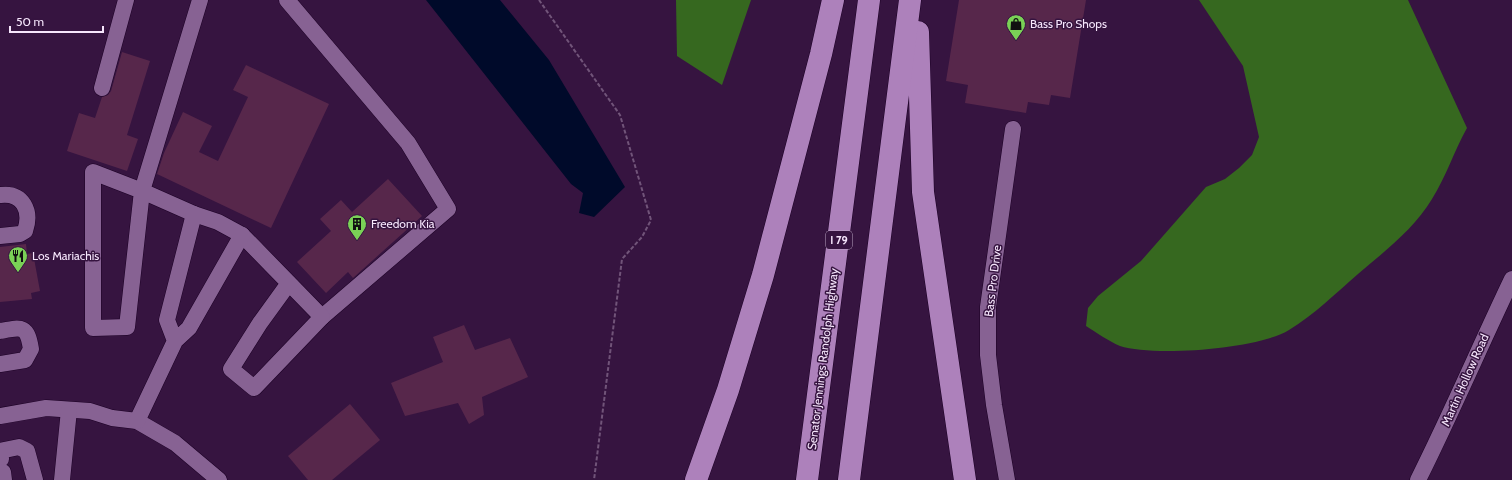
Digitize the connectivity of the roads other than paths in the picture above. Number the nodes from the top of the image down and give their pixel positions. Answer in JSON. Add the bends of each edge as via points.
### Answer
{"nodes":[{"id":1,"x":126,"y":0,"type":"edge"},
{"id":2,"x":200,"y":0,"type":"edge"},
{"id":3,"x":287,"y":0,"type":"edge"},
{"id":4,"x":834,"y":0,"type":"edge"},
{"id":5,"x":869,"y":0,"type":"edge"},
{"id":6,"x":910,"y":0,"type":"edge"},
{"id":7,"x":921,"y":0,"type":"edge"},
{"id":8,"x":102,"y":88,"type":"dead end"},
{"id":9,"x":1013,"y":130,"type":"dead end"},
{"id":10,"x":142,"y":191,"type":"junction"},
{"id":11,"x":0,"y":195,"type":"edge"},
{"id":12,"x":194,"y":214,"type":"junction"},
{"id":13,"x":242,"y":235,"type":"junction"},
{"id":14,"x":0,"y":236,"type":"edge"},
{"id":15,"x":1512,"y":279,"type":"edge"},
{"id":16,"x":288,"y":283,"type":"junction"},
{"id":17,"x":322,"y":317,"type":"junction"},
{"id":18,"x":0,"y":331,"type":"edge"},
{"id":19,"x":175,"y":341,"type":"junction"},
{"id":20,"x":0,"y":364,"type":"edge"},
{"id":21,"x":69,"y":410,"type":"junction"},
{"id":22,"x":0,"y":416,"type":"edge"},
{"id":23,"x":137,"y":421,"type":"junction"},
{"id":24,"x":3,"y":471,"type":"edge"},
{"id":25,"x":62,"y":478,"type":"edge"},
{"id":26,"x":35,"y":480,"type":"edge"},
{"id":27,"x":46,"y":480,"type":"edge"},
{"id":28,"x":219,"y":480,"type":"edge"},
{"id":29,"x":696,"y":480,"type":"edge"},
{"id":30,"x":807,"y":480,"type":"edge"},
{"id":31,"x":849,"y":480,"type":"edge"},
{"id":32,"x":965,"y":480,"type":"edge"},
{"id":33,"x":1007,"y":480,"type":"edge"},
{"id":34,"x":1418,"y":480,"type":"edge"}],
"edges":[{"from":1,"to":8,"type":"street"},
{"from":2,"to":10,"type":"street"},
{"from":3,"to":17,"type":"street","via":[[408,143],[448,209]]},
{"from":4,"to":29,"type":"highway","via":[[763,275],[728,390]]},
{"from":5,"to":30,"type":"highway","name":"Senator Jennings Randolph Highway","number":"I 79"},
{"from":6,"to":31,"type":"highway"},
{"from":7,"to":32,"type":"highway","via":[[918,42],[923,192]]},
{"from":9,"to":33,"type":"street","name":"Bass Pro Drive","via":[[988,307],[988,355]]},
{"from":10,"to":10,"type":"street","via":[[93,172],[93,328],[127,327]]},
{"from":10,"to":12,"type":"street"},
{"from":11,"to":14,"type":"street","via":[[9,194],[20,199],[25,206],[28,224],[25,231],[20,234]]},
{"from":12,"to":13,"type":"street","via":[[218,222]]},
{"from":12,"to":19,"type":"street","via":[[167,320]]},
{"from":13,"to":16,"type":"street"},
{"from":13,"to":19,"type":"street","via":[[189,328]]},
{"from":15,"to":34,"type":"street","name":"Martin Hollow Road"},
{"from":16,"to":17,"type":"street"},
{"from":16,"to":17,"type":"street","via":[[231,369],[254,388]]},
{"from":18,"to":20,"type":"street","via":[[19,328],[24,330],[28,334],[31,349],[25,360]]},
{"from":19,"to":23,"type":"street"},
{"from":21,"to":22,"type":"street","via":[[46,408]]},
{"from":21,"to":23,"type":"street","via":[[90,411],[112,418]]},
{"from":21,"to":25,"type":"street"},
{"from":23,"to":28,"type":"street","via":[[175,444]]},
{"from":24,"to":26,"type":"street","via":[[0,451],[19,447],[27,451]]},
{"from":25,"to":27,"type":"street"}]}
